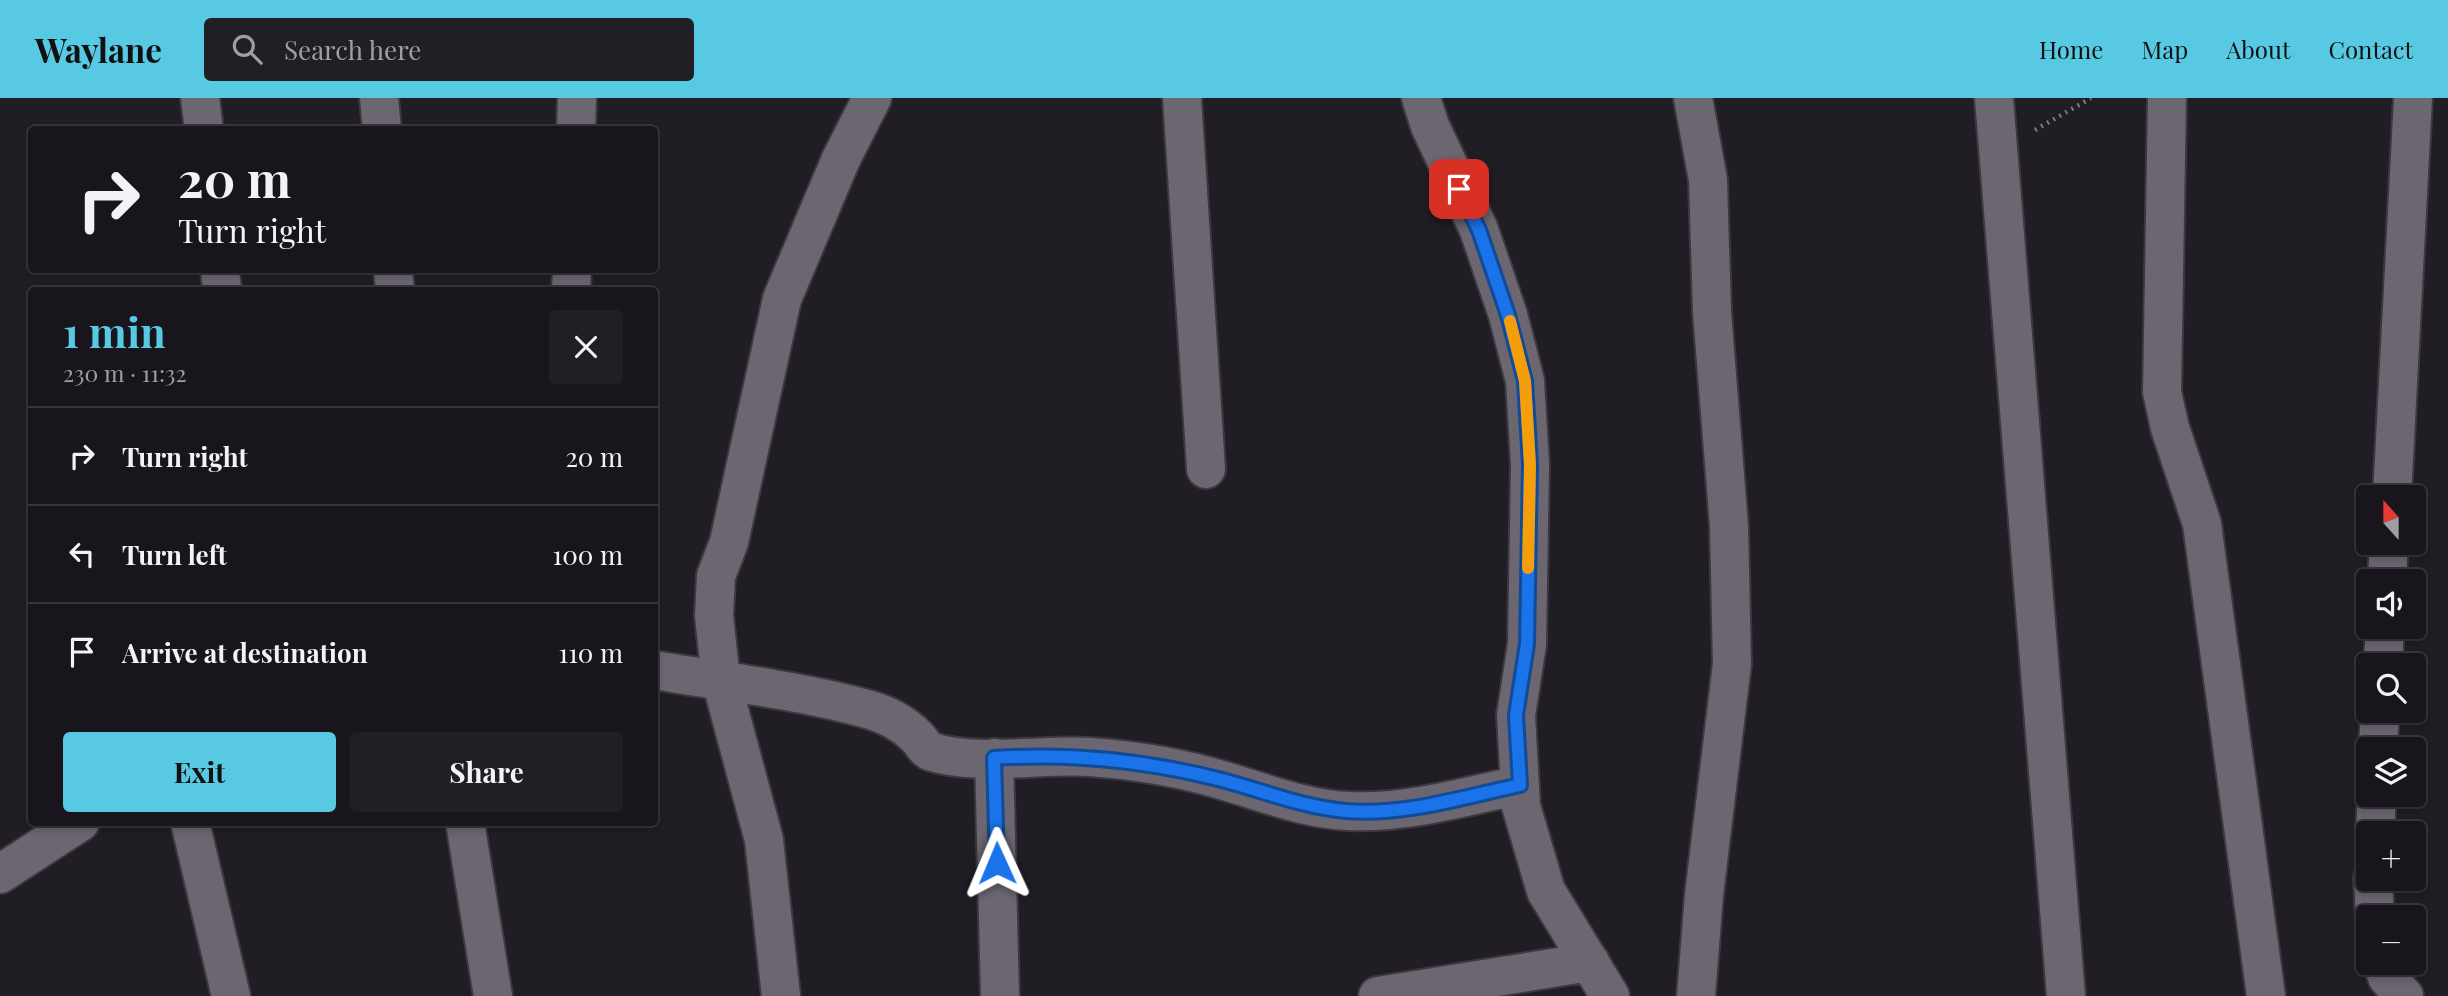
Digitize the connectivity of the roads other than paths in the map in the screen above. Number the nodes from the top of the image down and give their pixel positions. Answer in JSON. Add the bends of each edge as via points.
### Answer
{"nodes":[{"id":1,"x":200,"y":98,"type":"edge"},
{"id":2,"x":379,"y":98,"type":"edge"},
{"id":3,"x":577,"y":98,"type":"edge"},
{"id":4,"x":872,"y":98,"type":"edge"},
{"id":5,"x":1182,"y":98,"type":"edge"},
{"id":6,"x":1421,"y":98,"type":"edge"},
{"id":7,"x":1693,"y":98,"type":"edge"},
{"id":8,"x":1994,"y":98,"type":"edge"},
{"id":9,"x":2166,"y":98,"type":"edge"},
{"id":10,"x":2413,"y":98,"type":"edge"},
{"id":11,"x":204,"y":126,"type":"edge"},
{"id":12,"x":382,"y":126,"type":"edge"},
{"id":13,"x":576,"y":126,"type":"edge"},
{"id":14,"x":1206,"y":468,"type":"dead end"},
{"id":15,"x":2393,"y":485,"type":"edge"},
{"id":16,"x":658,"y":671,"type":"edge"},
{"id":17,"x":721,"y":680,"type":"junction"},
{"id":18,"x":994,"y":758,"type":"junction"},
{"id":19,"x":1520,"y":785,"type":"junction"},
{"id":20,"x":73,"y":826,"type":"edge"},
{"id":21,"x":191,"y":826,"type":"edge"},
{"id":22,"x":466,"y":826,"type":"edge"},
{"id":23,"x":0,"y":870,"type":"edge"},
{"id":24,"x":1590,"y":962,"type":"junction"},
{"id":25,"x":2386,"y":975,"type":"edge"},
{"id":26,"x":231,"y":996,"type":"edge"},
{"id":27,"x":493,"y":996,"type":"edge"},
{"id":28,"x":781,"y":996,"type":"edge"},
{"id":29,"x":1000,"y":996,"type":"edge"},
{"id":30,"x":1378,"y":996,"type":"edge"},
{"id":31,"x":1610,"y":996,"type":"edge"},
{"id":32,"x":1696,"y":996,"type":"edge"},
{"id":33,"x":2066,"y":996,"type":"edge"},
{"id":34,"x":2266,"y":996,"type":"edge"},
{"id":35,"x":2404,"y":996,"type":"edge"}],
"edges":[{"from":1,"to":11,"type":"street"},
{"from":2,"to":12,"type":"street"},
{"from":3,"to":13,"type":"street"},
{"from":4,"to":17,"type":"street","via":[[782,299],[729,542],[716,576],[714,616]]},
{"from":5,"to":14,"type":"street"},
{"from":6,"to":19,"type":"street","via":[[1479,230],[1525,381],[1530,465],[1527,644],[1516,715]]},
{"from":7,"to":32,"type":"street","via":[[1708,180],[1712,312],[1729,526],[1732,664]]},
{"from":8,"to":33,"type":"street"},
{"from":9,"to":34,"type":"street","via":[[2162,392],[2202,524]]},
{"from":10,"to":15,"type":"street"},
{"from":16,"to":17,"type":"street"},
{"from":17,"to":18,"type":"street","via":[[867,709],[892,718],[929,751]]},
{"from":17,"to":28,"type":"street","via":[[764,840]]},
{"from":18,"to":19,"type":"street","via":[[1090,757],[1149,765],[1346,811],[1395,811]]},
{"from":18,"to":29,"type":"street"},
{"from":19,"to":24,"type":"street","via":[[1521,806],[1546,891]]},
{"from":20,"to":23,"type":"street"},
{"from":21,"to":26,"type":"street"},
{"from":22,"to":27,"type":"street"},
{"from":24,"to":30,"type":"street"},
{"from":24,"to":31,"type":"street"},
{"from":25,"to":35,"type":"street"}]}
